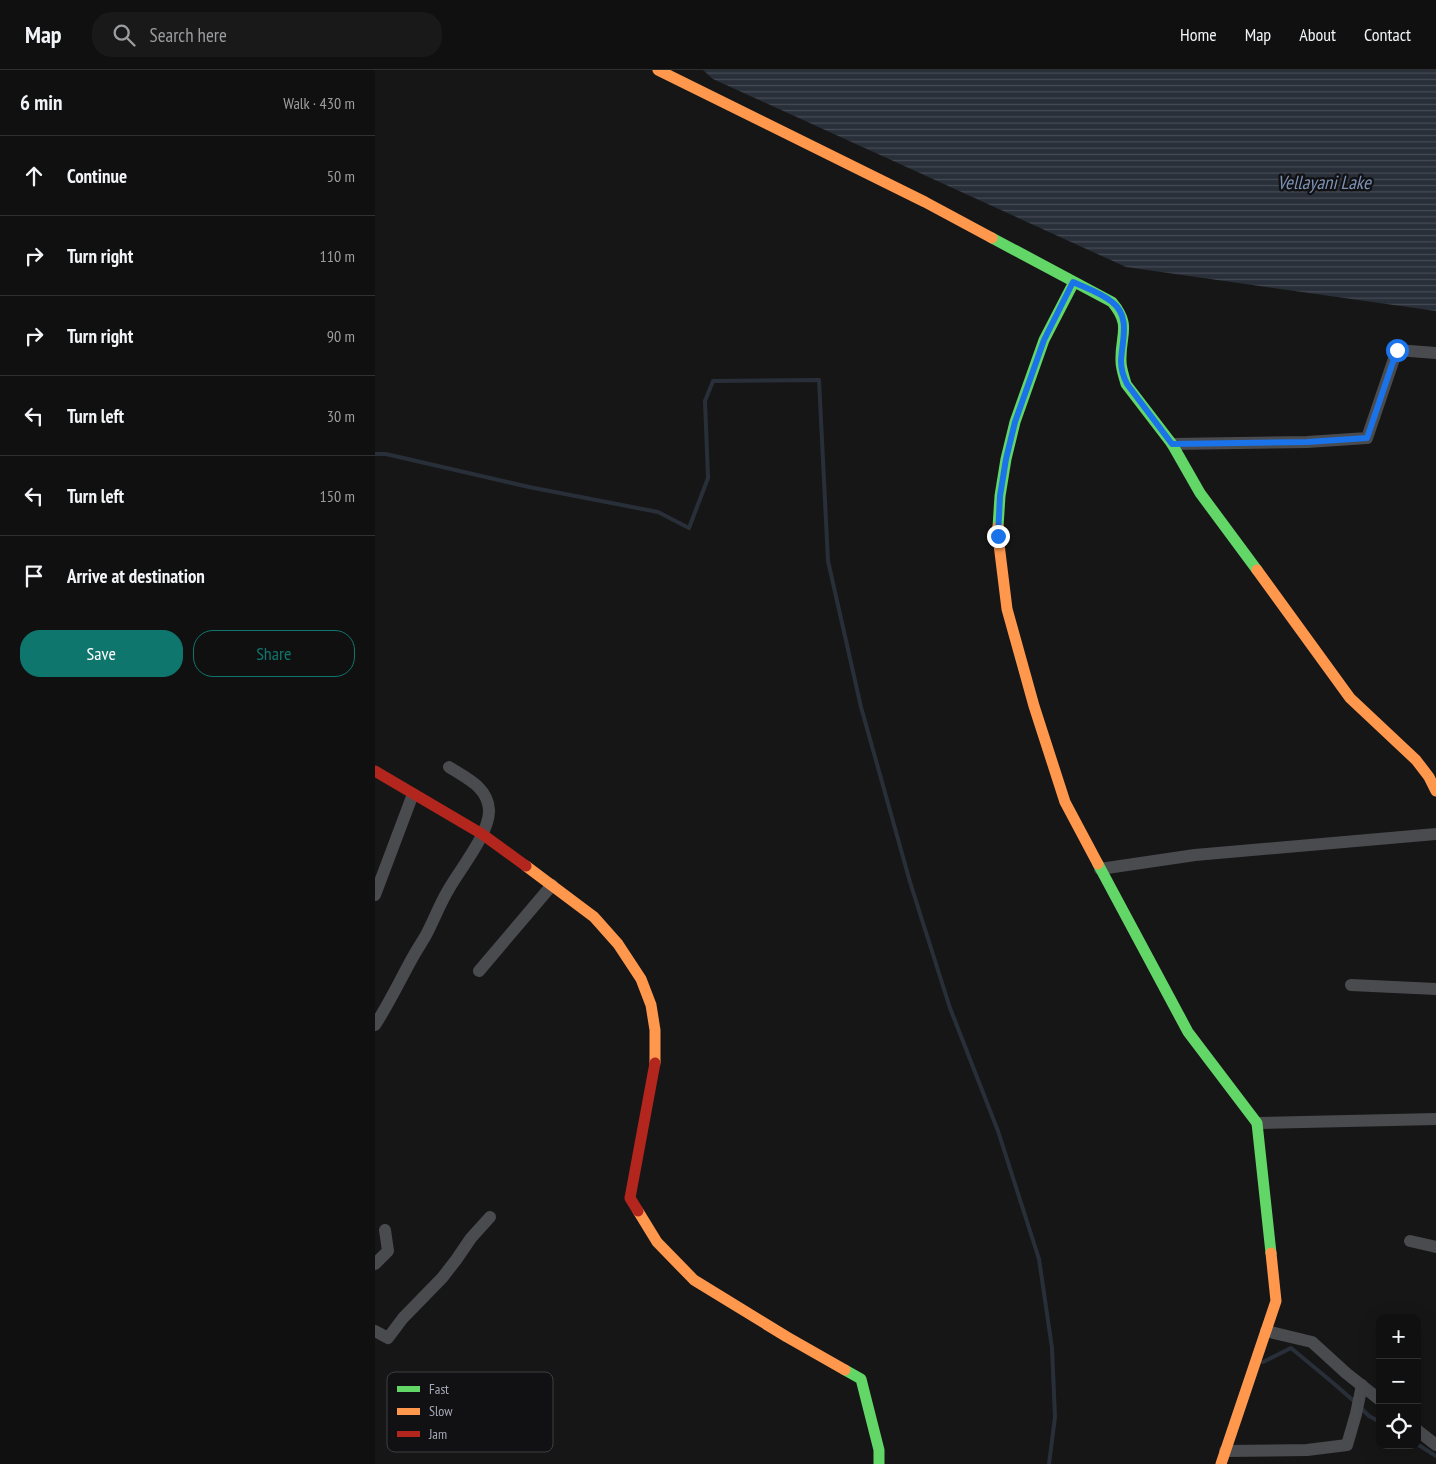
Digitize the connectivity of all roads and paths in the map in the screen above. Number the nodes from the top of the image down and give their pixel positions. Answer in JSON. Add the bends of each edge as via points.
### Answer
{"nodes":[{"id":1,"x":658,"y":70,"type":"edge"},
{"id":2,"x":1073,"y":282,"type":"junction"},
{"id":3,"x":1436,"y":353,"type":"edge"},
{"id":4,"x":1172,"y":444,"type":"junction"},
{"id":5,"x":449,"y":767,"type":"dead end"},
{"id":6,"x":375,"y":771,"type":"edge"},
{"id":7,"x":1436,"y":791,"type":"edge"},
{"id":8,"x":413,"y":794,"type":"junction"},
{"id":9,"x":482,"y":834,"type":"junction"},
{"id":10,"x":1436,"y":834,"type":"edge"},
{"id":11,"x":1100,"y":869,"type":"junction"},
{"id":12,"x":552,"y":885,"type":"junction"},
{"id":13,"x":375,"y":895,"type":"edge"},
{"id":14,"x":479,"y":971,"type":"dead end"},
{"id":15,"x":1351,"y":985,"type":"dead end"},
{"id":16,"x":1436,"y":989,"type":"edge"},
{"id":17,"x":375,"y":1025,"type":"edge"},
{"id":18,"x":1436,"y":1119,"type":"edge"},
{"id":19,"x":1257,"y":1123,"type":"junction"},
{"id":20,"x":490,"y":1217,"type":"dead end"},
{"id":21,"x":385,"y":1230,"type":"dead end"},
{"id":22,"x":1410,"y":1241,"type":"dead end"},
{"id":23,"x":1436,"y":1247,"type":"edge"},
{"id":24,"x":375,"y":1264,"type":"edge"},
{"id":25,"x":375,"y":1331,"type":"edge"},
{"id":26,"x":1266,"y":1331,"type":"junction"},
{"id":27,"x":1362,"y":1385,"type":"junction"},
{"id":28,"x":1376,"y":1397,"type":"edge"},
{"id":29,"x":1421,"y":1433,"type":"edge"},
{"id":30,"x":1436,"y":1445,"type":"edge"},
{"id":31,"x":1225,"y":1451,"type":"junction"},
{"id":32,"x":879,"y":1464,"type":"edge"},
{"id":33,"x":1221,"y":1464,"type":"edge"}],
"edges":[{"from":1,"to":2,"type":"street","via":[[925,202]]},
{"from":2,"to":4,"type":"street","via":[[1118,307],[1125,327],[1122,372],[1127,384]]},
{"from":2,"to":11,"type":"street","via":[[1044,340],[1015,422],[1000,496],[998,536],[1007,610],[1034,706],[1065,802]]},
{"from":3,"to":4,"type":"street","via":[[1397,350],[1367,438]]},
{"from":4,"to":7,"type":"street","via":[[1200,493],[1350,698],[1416,760]]},
{"from":5,"to":9,"type":"street","via":[[478,786],[486,796],[489,811]]},
{"from":6,"to":8,"type":"street"},
{"from":8,"to":9,"type":"street"},
{"from":8,"to":13,"type":"street"},
{"from":9,"to":12,"type":"street"},
{"from":9,"to":17,"type":"street","via":[[449,887],[427,934]]},
{"from":10,"to":11,"type":"street","via":[[1195,854]]},
{"from":11,"to":19,"type":"street","via":[[1188,1032]]},
{"from":12,"to":14,"type":"street"},
{"from":12,"to":32,"type":"street","via":[[594,917],[618,944],[647,990],[651,1005],[656,1060],[630,1198],[657,1242],[694,1280],[861,1379],[879,1450]]},
{"from":15,"to":16,"type":"street"},
{"from":18,"to":19,"type":"street"},
{"from":19,"to":26,"type":"street","via":[[1275,1301]]},
{"from":20,"to":25,"type":"street","via":[[442,1278],[388,1338]]},
{"from":21,"to":24,"type":"street","via":[[388,1251]]},
{"from":22,"to":23,"type":"street"},
{"from":26,"to":27,"type":"street","via":[[1312,1342]]},
{"from":26,"to":31,"type":"street"},
{"from":27,"to":28,"type":"street"},
{"from":27,"to":31,"type":"street","via":[[1347,1445],[1307,1450]]},
{"from":29,"to":30,"type":"street"},
{"from":31,"to":33,"type":"street"}]}
